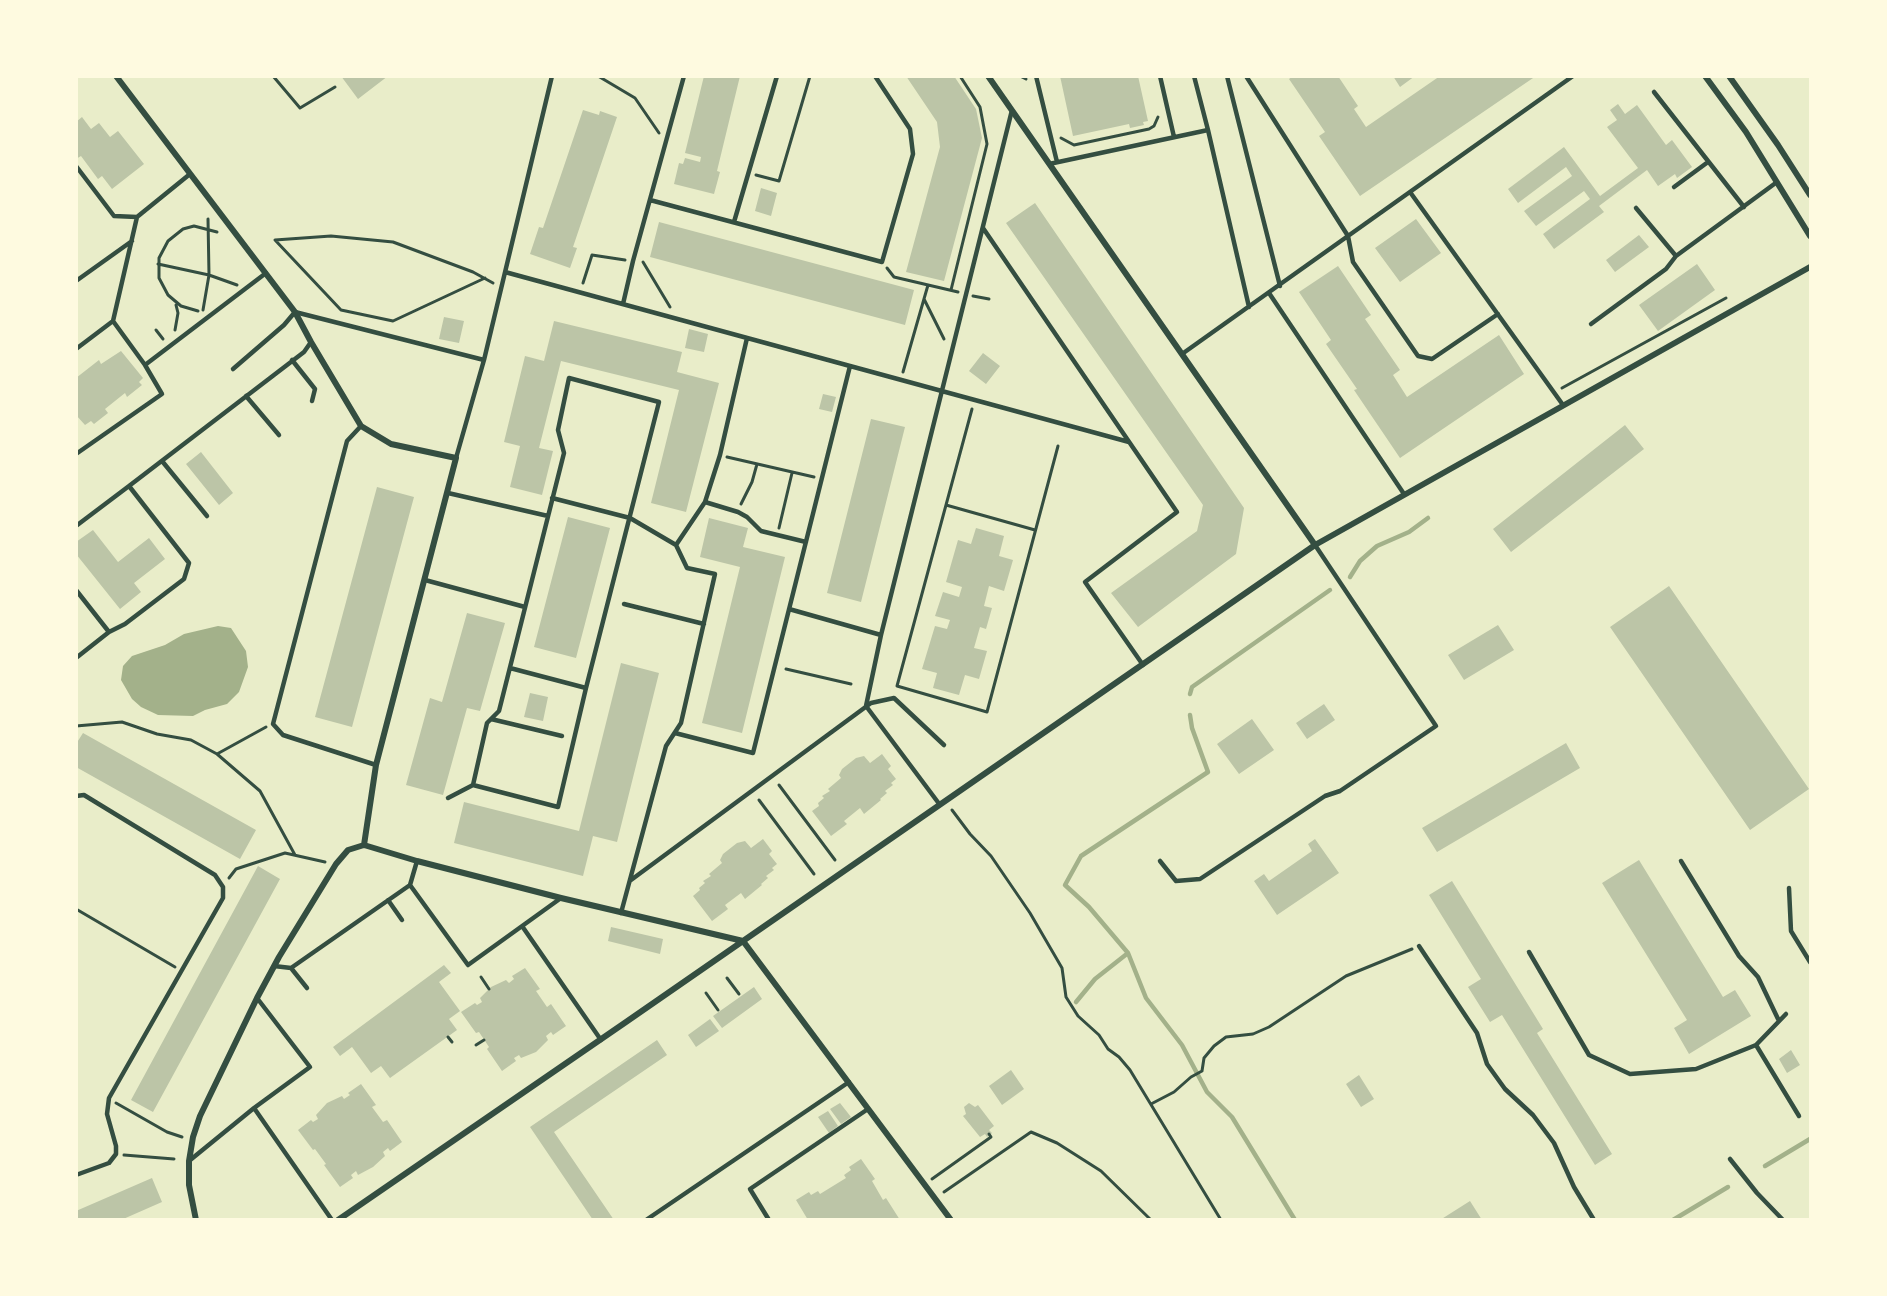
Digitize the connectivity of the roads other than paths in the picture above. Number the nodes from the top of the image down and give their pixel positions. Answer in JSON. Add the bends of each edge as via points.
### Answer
{"nodes":[{"id":1,"x":116,"y":76,"type":"edge"},
{"id":2,"x":552,"y":76,"type":"edge"},
{"id":3,"x":684,"y":76,"type":"edge"},
{"id":4,"x":777,"y":76,"type":"edge"},
{"id":5,"x":875,"y":76,"type":"edge"},
{"id":6,"x":988,"y":76,"type":"edge"},
{"id":7,"x":1036,"y":76,"type":"edge"},
{"id":8,"x":1160,"y":76,"type":"edge"},
{"id":9,"x":1194,"y":76,"type":"edge"},
{"id":10,"x":1227,"y":76,"type":"edge"},
{"id":11,"x":1246,"y":76,"type":"edge"},
{"id":12,"x":1573,"y":76,"type":"edge"},
{"id":13,"x":1705,"y":76,"type":"edge"},
{"id":14,"x":1729,"y":76,"type":"edge"},
{"id":15,"x":1654,"y":92,"type":"dead end"},
{"id":16,"x":1012,"y":110,"type":"junction"},
{"id":17,"x":1208,"y":130,"type":"junction"},
{"id":18,"x":1174,"y":137,"type":"junction"},
{"id":19,"x":1057,"y":162,"type":"junction"},
{"id":20,"x":1708,"y":162,"type":"junction"},
{"id":21,"x":1049,"y":164,"type":"junction"},
{"id":22,"x":76,"y":166,"type":"edge"},
{"id":23,"x":190,"y":174,"type":"junction"},
{"id":24,"x":1777,"y":182,"type":"junction"},
{"id":25,"x":1674,"y":187,"type":"dead end"},
{"id":26,"x":1410,"y":192,"type":"junction"},
{"id":27,"x":1810,"y":195,"type":"edge"},
{"id":28,"x":650,"y":200,"type":"junction"},
{"id":29,"x":1744,"y":207,"type":"junction"},
{"id":30,"x":1636,"y":208,"type":"dead end"},
{"id":31,"x":137,"y":217,"type":"junction"},
{"id":32,"x":734,"y":222,"type":"junction"},
{"id":33,"x":983,"y":228,"type":"junction"},
{"id":34,"x":1347,"y":236,"type":"junction"},
{"id":35,"x":1810,"y":236,"type":"edge"},
{"id":36,"x":132,"y":241,"type":"junction"},
{"id":37,"x":1676,"y":256,"type":"junction"},
{"id":38,"x":1810,"y":267,"type":"edge"},
{"id":39,"x":505,"y":272,"type":"junction"},
{"id":40,"x":266,"y":273,"type":"junction"},
{"id":41,"x":76,"y":281,"type":"edge"},
{"id":42,"x":1280,"y":286,"type":"junction"},
{"id":43,"x":1269,"y":294,"type":"junction"},
{"id":44,"x":622,"y":304,"type":"junction"},
{"id":45,"x":1249,"y":307,"type":"junction"},
{"id":46,"x":295,"y":312,"type":"junction"},
{"id":47,"x":1498,"y":314,"type":"junction"},
{"id":48,"x":113,"y":321,"type":"junction"},
{"id":49,"x":1591,"y":324,"type":"dead end"},
{"id":50,"x":747,"y":338,"type":"junction"},
{"id":51,"x":311,"y":342,"type":"junction"},
{"id":52,"x":76,"y":349,"type":"edge"},
{"id":53,"x":1182,"y":354,"type":"junction"},
{"id":54,"x":292,"y":360,"type":"junction"},
{"id":55,"x":484,"y":360,"type":"junction"},
{"id":56,"x":145,"y":365,"type":"junction"},
{"id":57,"x":850,"y":366,"type":"junction"},
{"id":58,"x":233,"y":369,"type":"dead end"},
{"id":59,"x":943,"y":392,"type":"junction"},
{"id":60,"x":246,"y":396,"type":"junction"},
{"id":61,"x":312,"y":401,"type":"dead end"},
{"id":62,"x":1563,"y":405,"type":"junction"},
{"id":63,"x":361,"y":426,"type":"junction"},
{"id":64,"x":279,"y":435,"type":"dead end"},
{"id":65,"x":1128,"y":442,"type":"junction"},
{"id":66,"x":76,"y":454,"type":"edge"},
{"id":67,"x":456,"y":458,"type":"junction"},
{"id":68,"x":162,"y":461,"type":"junction"},
{"id":69,"x":129,"y":486,"type":"junction"},
{"id":70,"x":448,"y":493,"type":"junction"},
{"id":71,"x":1404,"y":494,"type":"junction"},
{"id":72,"x":552,"y":498,"type":"junction"},
{"id":73,"x":705,"y":502,"type":"junction"},
{"id":74,"x":207,"y":516,"type":"dead end"},
{"id":75,"x":548,"y":516,"type":"junction"},
{"id":76,"x":630,"y":518,"type":"junction"},
{"id":77,"x":76,"y":526,"type":"edge"},
{"id":78,"x":806,"y":542,"type":"junction"},
{"id":79,"x":676,"y":545,"type":"junction"},
{"id":80,"x":1315,"y":545,"type":"junction"},
{"id":81,"x":425,"y":580,"type":"junction"},
{"id":82,"x":76,"y":590,"type":"edge"},
{"id":83,"x":624,"y":604,"type":"dead end"},
{"id":84,"x":525,"y":607,"type":"junction"},
{"id":85,"x":789,"y":609,"type":"junction"},
{"id":86,"x":704,"y":624,"type":"junction"},
{"id":87,"x":109,"y":632,"type":"junction"},
{"id":88,"x":881,"y":635,"type":"junction"},
{"id":89,"x":76,"y":658,"type":"edge"},
{"id":90,"x":1143,"y":664,"type":"junction"},
{"id":91,"x":510,"y":668,"type":"junction"},
{"id":92,"x":586,"y":688,"type":"junction"},
{"id":93,"x":866,"y":706,"type":"junction"},
{"id":94,"x":492,"y":719,"type":"junction"},
{"id":95,"x":675,"y":733,"type":"junction"},
{"id":96,"x":562,"y":736,"type":"dead end"},
{"id":97,"x":944,"y":745,"type":"dead end"},
{"id":98,"x":376,"y":765,"type":"junction"},
{"id":99,"x":473,"y":785,"type":"junction"},
{"id":100,"x":76,"y":796,"type":"edge"},
{"id":101,"x":448,"y":798,"type":"dead end"},
{"id":102,"x":943,"y":803,"type":"junction"},
{"id":103,"x":364,"y":845,"type":"junction"},
{"id":104,"x":417,"y":861,"type":"junction"},
{"id":105,"x":1160,"y":861,"type":"dead end"},
{"id":106,"x":1681,"y":861,"type":"dead end"},
{"id":107,"x":630,"y":880,"type":"junction"},
{"id":108,"x":410,"y":885,"type":"junction"},
{"id":109,"x":1789,"y":888,"type":"dead end"},
{"id":110,"x":561,"y":898,"type":"junction"},
{"id":111,"x":388,"y":900,"type":"junction"},
{"id":112,"x":621,"y":913,"type":"junction"},
{"id":113,"x":402,"y":920,"type":"dead end"},
{"id":114,"x":522,"y":926,"type":"junction"},
{"id":115,"x":743,"y":941,"type":"junction"},
{"id":116,"x":1419,"y":946,"type":"road end"},
{"id":117,"x":1529,"y":952,"type":"dead end"},
{"id":118,"x":1810,"y":962,"type":"edge"},
{"id":119,"x":274,"y":966,"type":"junction"},
{"id":120,"x":291,"y":968,"type":"junction"},
{"id":121,"x":307,"y":988,"type":"dead end"},
{"id":122,"x":257,"y":998,"type":"junction"},
{"id":123,"x":1786,"y":1014,"type":"dead end"},
{"id":124,"x":1779,"y":1021,"type":"junction"},
{"id":125,"x":601,"y":1040,"type":"junction"},
{"id":126,"x":1756,"y":1045,"type":"junction"},
{"id":127,"x":849,"y":1082,"type":"junction"},
{"id":128,"x":254,"y":1108,"type":"junction"},
{"id":129,"x":868,"y":1109,"type":"junction"},
{"id":130,"x":1799,"y":1116,"type":"dead end"},
{"id":131,"x":1730,"y":1160,"type":"dead end"},
{"id":132,"x":189,"y":1161,"type":"junction"},
{"id":133,"x":76,"y":1175,"type":"edge"},
{"id":134,"x":655,"y":1214,"type":"junction"},
{"id":135,"x":196,"y":1220,"type":"edge"},
{"id":136,"x":332,"y":1220,"type":"edge"},
{"id":137,"x":338,"y":1220,"type":"edge"},
{"id":138,"x":645,"y":1220,"type":"edge"},
{"id":139,"x":659,"y":1220,"type":"edge"},
{"id":140,"x":769,"y":1220,"type":"edge"},
{"id":141,"x":951,"y":1220,"type":"edge"},
{"id":142,"x":1594,"y":1220,"type":"edge"},
{"id":143,"x":1783,"y":1220,"type":"edge"}],
"edges":[{"from":1,"to":23,"type":"street"},
{"from":2,"to":39,"type":"lane"},
{"from":3,"to":28,"type":"lane"},
{"from":4,"to":32,"type":"lane"},
{"from":5,"to":32,"type":"lane","via":[[910,129],[914,154],[882,262]]},
{"from":6,"to":16,"type":"street"},
{"from":7,"to":19,"type":"lane"},
{"from":8,"to":18,"type":"lane"},
{"from":9,"to":17,"type":"lane"},
{"from":10,"to":42,"type":"lane"},
{"from":11,"to":34,"type":"lane"},
{"from":12,"to":26,"type":"lane"},
{"from":13,"to":24,"type":"street"},
{"from":14,"to":27,"type":"street"},
{"from":15,"to":20,"type":"lane"},
{"from":16,"to":21,"type":"street"},
{"from":16,"to":33,"type":"lane"},
{"from":17,"to":18,"type":"lane"},
{"from":17,"to":45,"type":"lane"},
{"from":18,"to":19,"type":"lane"},
{"from":19,"to":21,"type":"lane"},
{"from":20,"to":25,"type":"lane"},
{"from":20,"to":29,"type":"lane"},
{"from":21,"to":53,"type":"street"},
{"from":22,"to":31,"type":"lane","via":[[114,216]]},
{"from":23,"to":31,"type":"lane"},
{"from":23,"to":40,"type":"street"},
{"from":24,"to":29,"type":"lane"},
{"from":24,"to":35,"type":"street"},
{"from":26,"to":34,"type":"lane"},
{"from":26,"to":47,"type":"lane"},
{"from":28,"to":32,"type":"lane"},
{"from":28,"to":44,"type":"lane"},
{"from":29,"to":37,"type":"lane"},
{"from":30,"to":37,"type":"lane"},
{"from":31,"to":36,"type":"lane"},
{"from":33,"to":59,"type":"lane"},
{"from":33,"to":65,"type":"lane"},
{"from":34,"to":42,"type":"lane"},
{"from":34,"to":47,"type":"lane","via":[[1353,262],[1418,356],[1432,359]]},
{"from":36,"to":41,"type":"lane"},
{"from":36,"to":48,"type":"lane"},
{"from":37,"to":49,"type":"lane","via":[[1666,269]]},
{"from":38,"to":62,"type":"street"},
{"from":39,"to":44,"type":"lane"},
{"from":39,"to":55,"type":"lane"},
{"from":40,"to":46,"type":"street"},
{"from":40,"to":56,"type":"lane"},
{"from":42,"to":43,"type":"lane"},
{"from":43,"to":45,"type":"lane"},
{"from":43,"to":71,"type":"lane"},
{"from":44,"to":50,"type":"lane"},
{"from":45,"to":53,"type":"lane"},
{"from":46,"to":51,"type":"street"},
{"from":46,"to":55,"type":"lane"},
{"from":46,"to":58,"type":"lane"},
{"from":47,"to":62,"type":"lane"},
{"from":48,"to":52,"type":"lane"},
{"from":48,"to":56,"type":"lane"},
{"from":50,"to":57,"type":"lane"},
{"from":50,"to":73,"type":"lane"},
{"from":51,"to":54,"type":"lane"},
{"from":51,"to":63,"type":"street"},
{"from":53,"to":80,"type":"street"},
{"from":54,"to":60,"type":"lane"},
{"from":54,"to":61,"type":"lane","via":[[315,389]]},
{"from":55,"to":67,"type":"lane"},
{"from":56,"to":66,"type":"lane","via":[[162,394]]},
{"from":57,"to":59,"type":"lane"},
{"from":57,"to":78,"type":"lane"},
{"from":59,"to":65,"type":"lane"},
{"from":59,"to":88,"type":"lane"},
{"from":60,"to":64,"type":"lane"},
{"from":60,"to":68,"type":"lane"},
{"from":62,"to":71,"type":"street"},
{"from":63,"to":67,"type":"street","via":[[391,444]]},
{"from":63,"to":98,"type":"lane","via":[[347,441],[273,724],[283,735]]},
{"from":65,"to":90,"type":"lane","via":[[1177,512],[1084,582]]},
{"from":67,"to":70,"type":"street"},
{"from":68,"to":69,"type":"lane"},
{"from":68,"to":74,"type":"lane"},
{"from":69,"to":77,"type":"lane"},
{"from":69,"to":87,"type":"lane","via":[[189,562],[184,579]]},
{"from":70,"to":75,"type":"lane"},
{"from":70,"to":81,"type":"street"},
{"from":71,"to":80,"type":"street"},
{"from":72,"to":75,"type":"lane"},
{"from":72,"to":76,"type":"lane"},
{"from":72,"to":76,"type":"lane","via":[[564,453],[558,430],[569,378],[659,402]]},
{"from":73,"to":78,"type":"lane","via":[[738,512],[761,531]]},
{"from":73,"to":79,"type":"lane"},
{"from":75,"to":84,"type":"lane"},
{"from":76,"to":79,"type":"lane"},
{"from":76,"to":92,"type":"lane"},
{"from":78,"to":85,"type":"lane"},
{"from":79,"to":86,"type":"lane","via":[[687,567],[715,574]]},
{"from":80,"to":90,"type":"street"},
{"from":80,"to":105,"type":"lane","via":[[1436,726],[1200,879],[1176,881]]},
{"from":81,"to":84,"type":"lane"},
{"from":81,"to":98,"type":"street"},
{"from":82,"to":87,"type":"lane"},
{"from":83,"to":86,"type":"lane"},
{"from":84,"to":91,"type":"lane"},
{"from":85,"to":88,"type":"lane"},
{"from":85,"to":95,"type":"lane","via":[[753,753]]},
{"from":86,"to":95,"type":"lane","via":[[681,723]]},
{"from":87,"to":89,"type":"lane"},
{"from":88,"to":93,"type":"lane"},
{"from":90,"to":102,"type":"street"},
{"from":91,"to":92,"type":"lane"},
{"from":91,"to":94,"type":"lane"},
{"from":92,"to":99,"type":"lane","via":[[558,807]]},
{"from":93,"to":97,"type":"lane","via":[[894,698]]},
{"from":93,"to":102,"type":"lane"},
{"from":93,"to":107,"type":"lane"},
{"from":94,"to":96,"type":"lane"},
{"from":94,"to":99,"type":"lane","via":[[487,723]]},
{"from":95,"to":107,"type":"lane","via":[[666,746]]},
{"from":98,"to":103,"type":"street"},
{"from":99,"to":101,"type":"lane"},
{"from":100,"to":133,"type":"lane","via":[[84,795],[215,875],[223,887],[223,898],[108,1098],[107,1114],[116,1154],[109,1163]]},
{"from":102,"to":115,"type":"street"},
{"from":103,"to":104,"type":"street"},
{"from":103,"to":119,"type":"street","via":[[348,850],[336,864]]},
{"from":104,"to":108,"type":"lane"},
{"from":104,"to":110,"type":"street"},
{"from":106,"to":124,"type":"lane","via":[[1739,956],[1758,977]]},
{"from":107,"to":112,"type":"lane"},
{"from":108,"to":111,"type":"lane"},
{"from":108,"to":114,"type":"lane","via":[[468,965]]},
{"from":109,"to":118,"type":"lane","via":[[1791,931]]},
{"from":110,"to":112,"type":"street"},
{"from":110,"to":114,"type":"lane"},
{"from":111,"to":113,"type":"lane"},
{"from":111,"to":120,"type":"lane"},
{"from":112,"to":115,"type":"street"},
{"from":114,"to":125,"type":"lane"},
{"from":115,"to":125,"type":"street"},
{"from":115,"to":127,"type":"street"},
{"from":116,"to":142,"type":"lane","via":[[1477,1033],[1487,1064],[1554,1143]]},
{"from":117,"to":126,"type":"lane","via":[[1589,1055],[1629,1074],[1696,1068]]},
{"from":119,"to":120,"type":"lane"},
{"from":119,"to":122,"type":"street"},
{"from":120,"to":121,"type":"lane"},
{"from":122,"to":128,"type":"lane","via":[[310,1067]]},
{"from":122,"to":132,"type":"street","via":[[200,1116]]},
{"from":123,"to":124,"type":"lane"},
{"from":124,"to":126,"type":"lane"},
{"from":125,"to":137,"type":"street"},
{"from":126,"to":130,"type":"lane"},
{"from":127,"to":129,"type":"street"},
{"from":127,"to":134,"type":"lane"},
{"from":128,"to":132,"type":"lane"},
{"from":128,"to":136,"type":"lane"},
{"from":129,"to":140,"type":"lane","via":[[750,1189]]},
{"from":129,"to":141,"type":"street"},
{"from":131,"to":143,"type":"lane"},
{"from":132,"to":135,"type":"street"},
{"from":134,"to":138,"type":"lane"},
{"from":134,"to":139,"type":"lane"}]}
